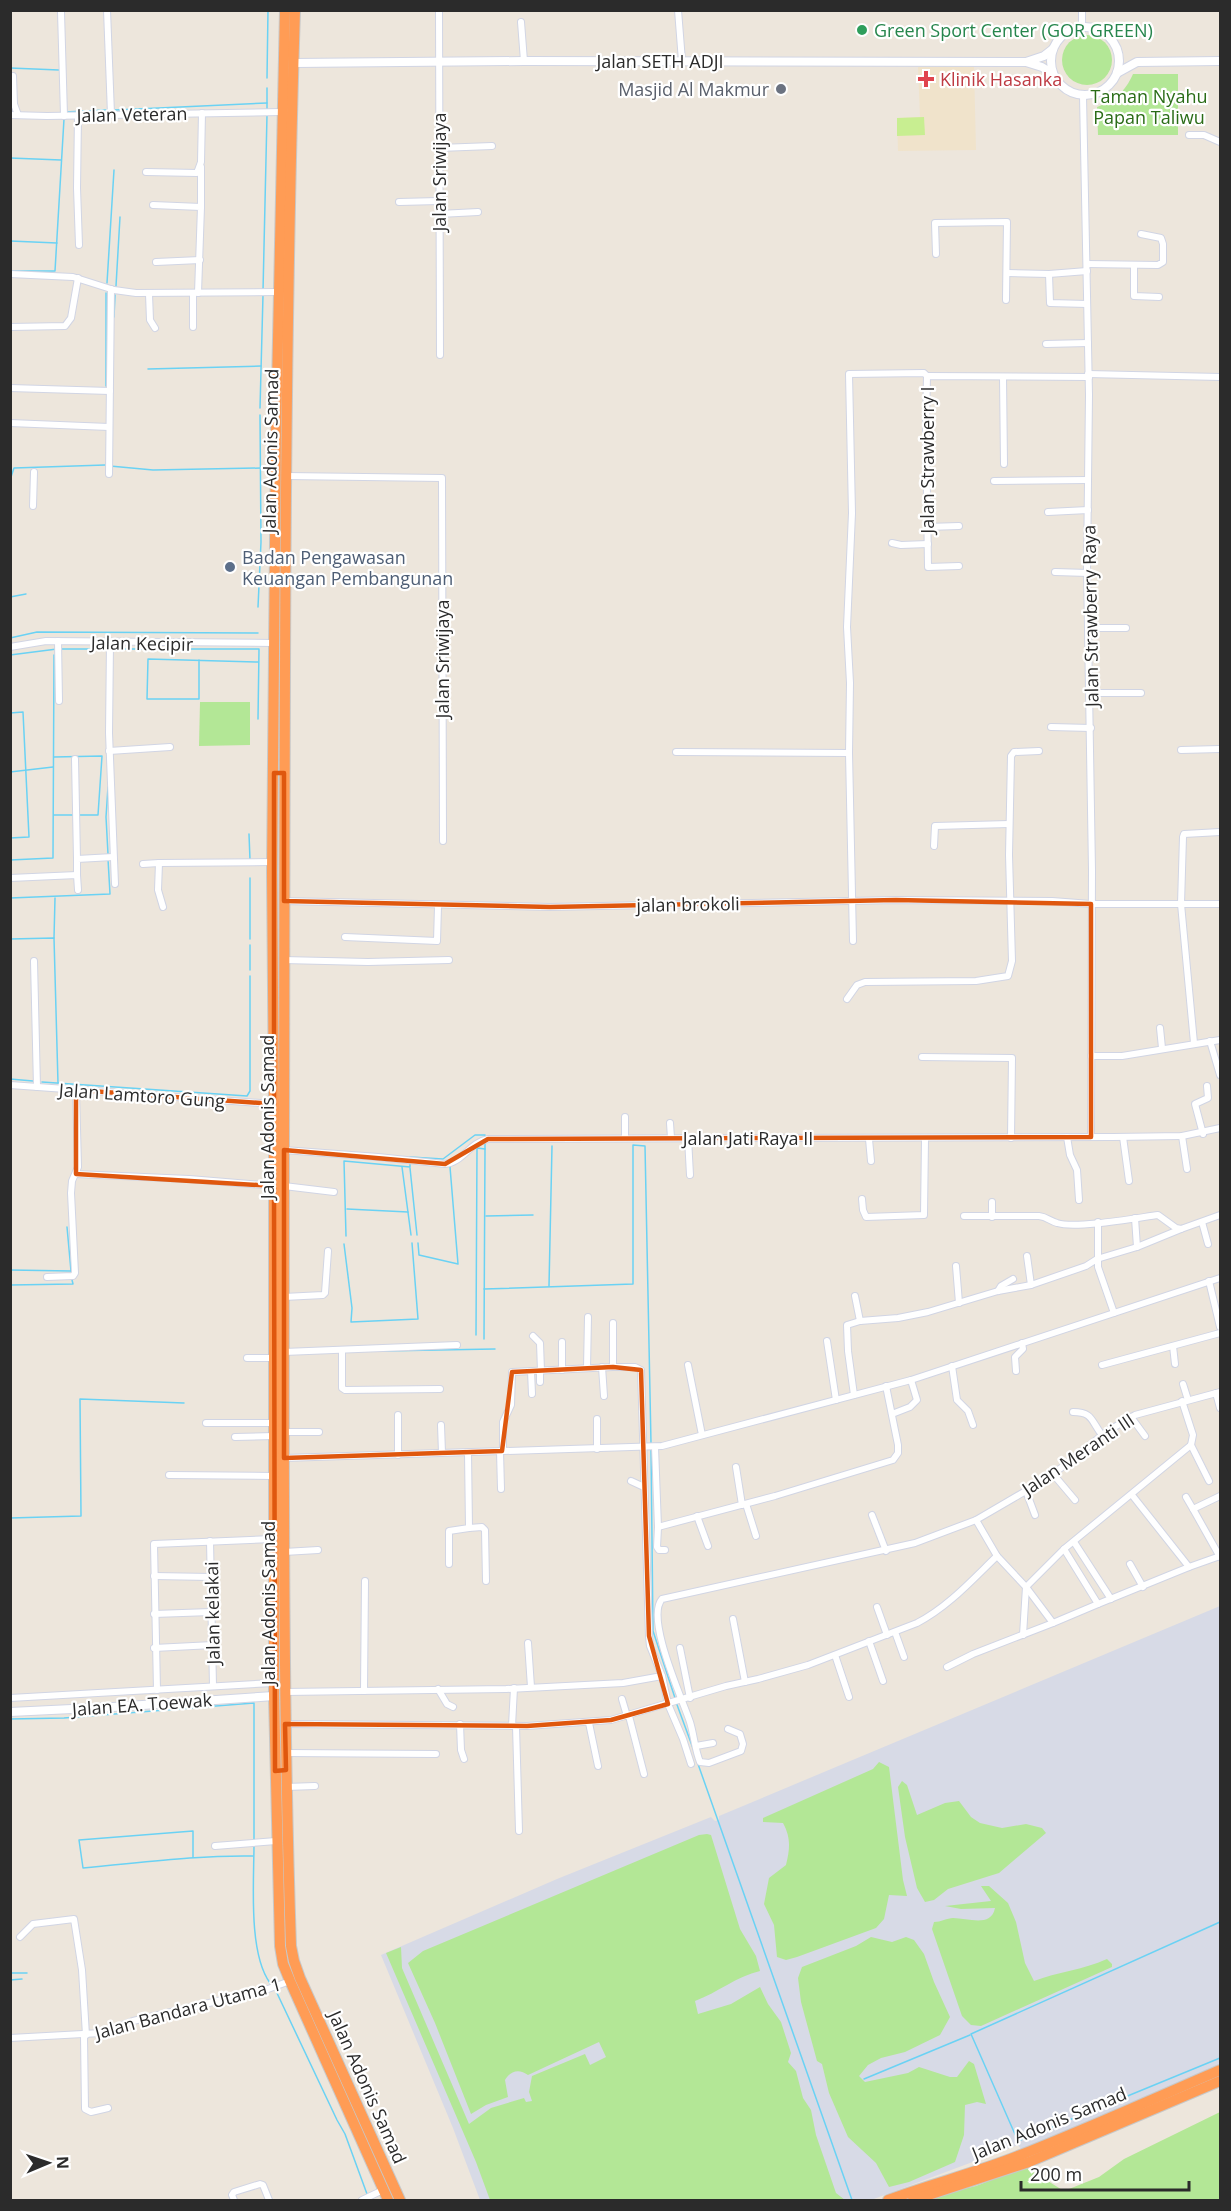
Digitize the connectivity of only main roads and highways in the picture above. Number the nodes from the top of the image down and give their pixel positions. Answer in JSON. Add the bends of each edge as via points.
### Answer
{"nodes":[{"id":1,"x":285,"y":10,"type":"edge"},
{"id":2,"x":295,"y":10,"type":"edge"},
{"id":3,"x":287,"y":149,"type":"junction"},
{"id":4,"x":282,"y":412,"type":"junction"},
{"id":5,"x":279,"y":773,"type":"junction"},
{"id":6,"x":279,"y":1186,"type":"junction"},
{"id":7,"x":279,"y":1434,"type":"junction"},
{"id":8,"x":280,"y":1771,"type":"junction"},
{"id":9,"x":1221,"y":2070,"type":"edge"},
{"id":10,"x":1221,"y":2081,"type":"edge"},
{"id":11,"x":382,"y":2173,"type":"junction"},
{"id":12,"x":966,"y":2179,"type":"junction"},
{"id":13,"x":386,"y":2195,"type":"edge"},
{"id":14,"x":400,"y":2200,"type":"edge"},
{"id":15,"x":888,"y":2200,"type":"edge"},
{"id":16,"x":913,"y":2200,"type":"edge"}],
"edges":[{"from":1,"to":3,"type":"highway","via":[[282,112]]},
{"from":2,"to":3,"type":"highway","name":"Jalan Adonis Samad"},
{"from":3,"to":4,"type":"highway","name":"Jalan Adonis Samad"},
{"from":3,"to":4,"type":"highway","via":[[279,292]]},
{"from":4,"to":5,"type":"highway","name":"Jalan Adonis Samad","via":[[286,476]]},
{"from":4,"to":5,"type":"highway","via":[[274,643]]},
{"from":5,"to":6,"type":"highway","via":[[272,862],[274,1104]]},
{"from":5,"to":6,"type":"highway","name":"Jalan Adonis Samad","via":[[284,901],[284,1150]]},
{"from":6,"to":7,"type":"highway","name":"Jalan Adonis Samad","via":[[284,1297]]},
{"from":6,"to":7,"type":"highway","via":[[269,1423]]},
{"from":7,"to":8,"type":"highway","name":"Jalan Adonis Samad","via":[[284,1458],[285,1692],[285,1753]]},
{"from":7,"to":8,"type":"highway","via":[[270,1476],[270,1539],[273,1683]]},
{"from":8,"to":11,"type":"highway","name":"Jalan Adonis Samad","via":[[286,1787],[294,1961]]},
{"from":8,"to":11,"type":"highway","via":[[276,1841],[284,1964]]},
{"from":9,"to":12,"type":"highway","name":"Jalan Adonis Samad"},
{"from":10,"to":12,"type":"highway","name":"Jalan Adonis Samad","via":[[1029,2162]]},
{"from":11,"to":13,"type":"highway"},
{"from":11,"to":14,"type":"highway","name":"Jalan Adonis Samad"},
{"from":12,"to":15,"type":"highway","name":"Jalan Adonis Samad","via":[[919,2188]]},
{"from":12,"to":16,"type":"highway","name":"Jalan Adonis Samad"}]}
